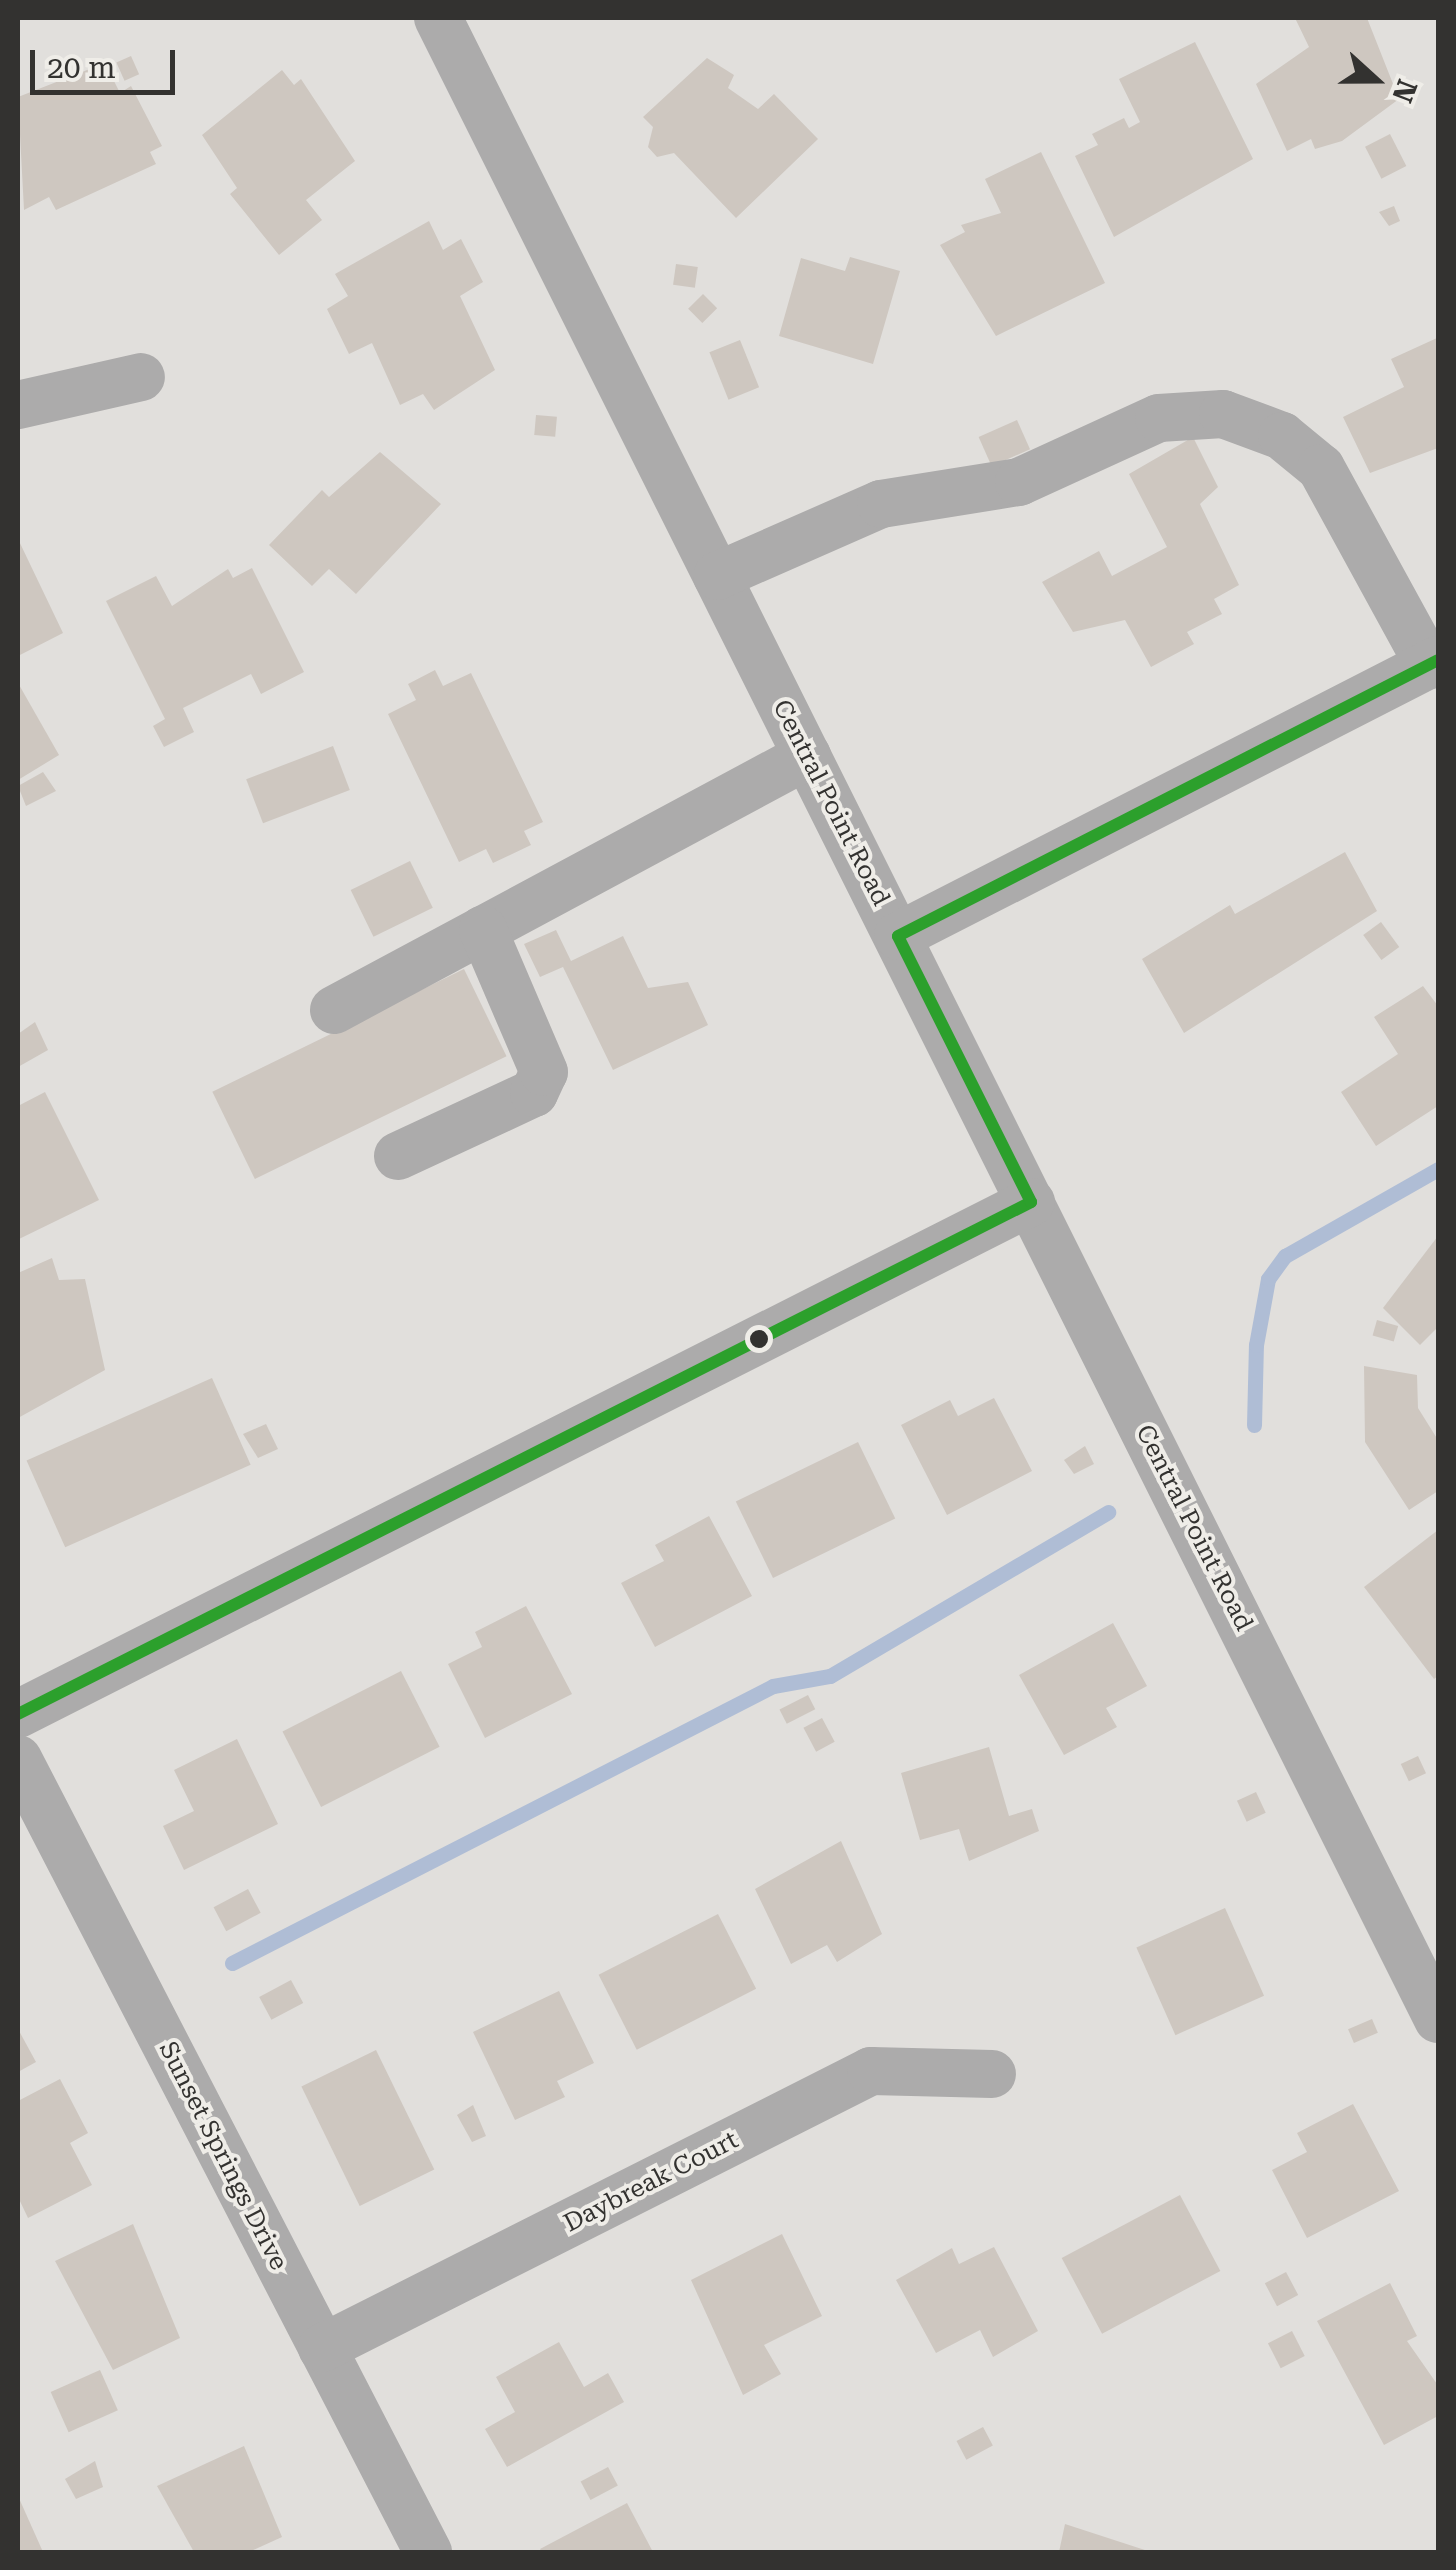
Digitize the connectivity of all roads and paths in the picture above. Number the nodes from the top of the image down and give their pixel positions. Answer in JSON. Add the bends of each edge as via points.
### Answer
{"nodes":[{"id":1,"x":438,"y":18,"type":"edge"},
{"id":2,"x":140,"y":377,"type":"dead end"},
{"id":3,"x":18,"y":405,"type":"edge"},
{"id":4,"x":716,"y":576,"type":"junction"},
{"id":5,"x":1434,"y":662,"type":"edge"},
{"id":6,"x":807,"y":756,"type":"junction"},
{"id":7,"x":483,"y":930,"type":"junction"},
{"id":8,"x":898,"y":936,"type":"junction"},
{"id":9,"x":334,"y":1010,"type":"dead end"},
{"id":10,"x":398,"y":1156,"type":"dead end"},
{"id":11,"x":1031,"y":1202,"type":"junction"},
{"id":12,"x":18,"y":1714,"type":"edge"},
{"id":13,"x":18,"y":1760,"type":"edge"},
{"id":14,"x":1438,"y":2019,"type":"edge"},
{"id":15,"x":992,"y":2074,"type":"dead end"},
{"id":16,"x":322,"y":2348,"type":"junction"},
{"id":17,"x":428,"y":2552,"type":"edge"}],
"edges":[{"from":1,"to":4,"type":"street","name":"Central Point Road"},
{"from":2,"to":3,"type":"street"},
{"from":4,"to":5,"type":"street","via":[[866,509],[1019,482],[1160,418],[1223,414],[1282,436],[1321,468]]},
{"from":4,"to":6,"type":"street","name":"Central Point Road"},
{"from":5,"to":8,"type":"street"},
{"from":6,"to":7,"type":"street"},
{"from":6,"to":8,"type":"street","name":"Central Point Road"},
{"from":7,"to":9,"type":"street"},
{"from":7,"to":10,"type":"street","via":[[544,1072],[534,1094]]},
{"from":8,"to":11,"type":"street","name":"Central Point Road"},
{"from":11,"to":12,"type":"street"},
{"from":11,"to":14,"type":"street","name":"Central Point Road"},
{"from":13,"to":16,"type":"street","name":"Sunset Springs Drive"},
{"from":15,"to":16,"type":"street","name":"Daybreak Court","via":[[872,2071]]},
{"from":16,"to":17,"type":"street","name":"Sunset Springs Drive"}]}
